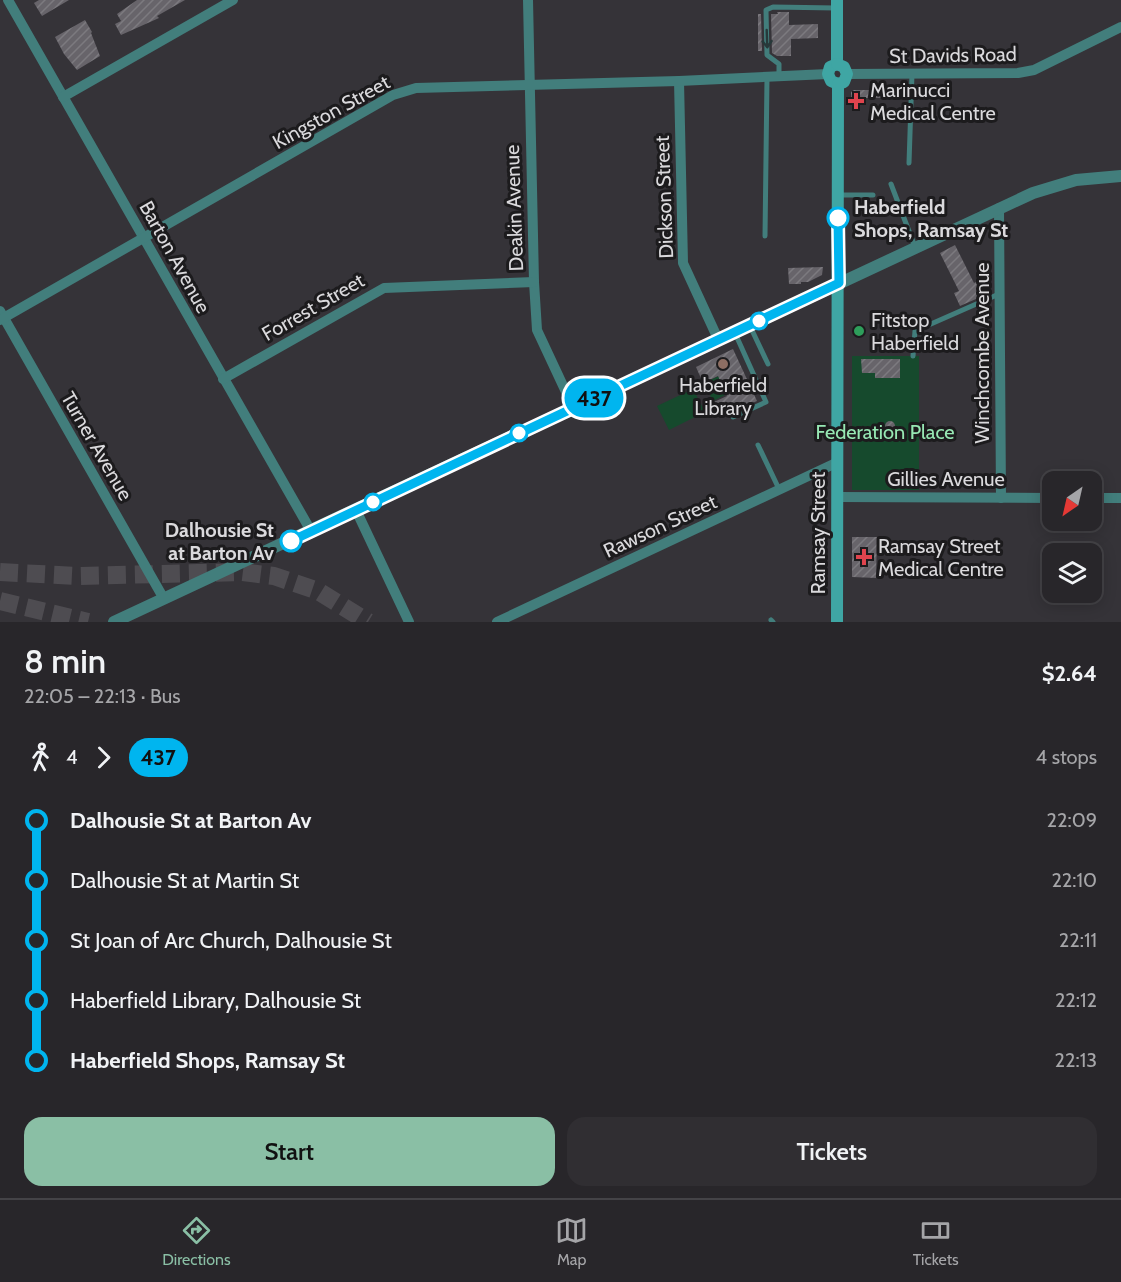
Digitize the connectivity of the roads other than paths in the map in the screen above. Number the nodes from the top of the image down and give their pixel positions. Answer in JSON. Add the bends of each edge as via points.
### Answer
{"nodes":[{"id":1,"x":8,"y":0,"type":"edge"},
{"id":2,"x":233,"y":0,"type":"edge"},
{"id":3,"x":528,"y":0,"type":"edge"},
{"id":4,"x":837,"y":4,"type":"edge"},
{"id":5,"x":1121,"y":27,"type":"edge"},
{"id":6,"x":837,"y":64,"type":"junction"},
{"id":7,"x":828,"y":74,"type":"junction"},
{"id":8,"x":847,"y":74,"type":"junction"},
{"id":9,"x":912,"y":74,"type":"junction"},
{"id":10,"x":768,"y":76,"type":"junction"},
{"id":11,"x":780,"y":76,"type":"junction"},
{"id":12,"x":679,"y":81,"type":"junction"},
{"id":13,"x":529,"y":84,"type":"junction"},
{"id":14,"x":838,"y":84,"type":"junction"},
{"id":15,"x":63,"y":97,"type":"junction"},
{"id":16,"x":909,"y":164,"type":"dead end"},
{"id":17,"x":1121,"y":176,"type":"edge"},
{"id":18,"x":891,"y":184,"type":"dead end"},
{"id":19,"x":838,"y":195,"type":"junction"},
{"id":20,"x":873,"y":195,"type":"dead end"},
{"id":21,"x":999,"y":208,"type":"junction"},
{"id":22,"x":765,"y":236,"type":"dead end"},
{"id":23,"x":144,"y":238,"type":"junction"},
{"id":24,"x":915,"y":247,"type":"junction"},
{"id":25,"x":534,"y":282,"type":"junction"},
{"id":26,"x":839,"y":283,"type":"junction"},
{"id":27,"x":999,"y":294,"type":"junction"},
{"id":28,"x":1,"y":316,"type":"edge"},
{"id":29,"x":750,"y":326,"type":"junction"},
{"id":30,"x":735,"y":333,"type":"junction"},
{"id":31,"x":718,"y":339,"type":"junction"},
{"id":32,"x":912,"y":356,"type":"dead end"},
{"id":33,"x":768,"y":364,"type":"dead end"},
{"id":34,"x":223,"y":379,"type":"junction"},
{"id":35,"x":573,"y":407,"type":"junction"},
{"id":36,"x":733,"y":417,"type":"dead end"},
{"id":37,"x":758,"y":445,"type":"dead end"},
{"id":38,"x":838,"y":462,"type":"junction"},
{"id":39,"x":779,"y":490,"type":"junction"},
{"id":40,"x":838,"y":497,"type":"junction"},
{"id":41,"x":1001,"y":498,"type":"junction"},
{"id":42,"x":1042,"y":498,"type":"edge"},
{"id":43,"x":1102,"y":498,"type":"edge"},
{"id":44,"x":1121,"y":498,"type":"edge"},
{"id":45,"x":356,"y":510,"type":"junction"},
{"id":46,"x":311,"y":531,"type":"junction"},
{"id":47,"x":164,"y":599,"type":"junction"},
{"id":48,"x":114,"y":622,"type":"edge"},
{"id":49,"x":409,"y":622,"type":"edge"},
{"id":50,"x":497,"y":622,"type":"edge"},
{"id":51,"x":837,"y":622,"type":"edge"}],
"edges":[{"from":1,"to":15,"type":"street","name":"Barton Avenue"},
{"from":2,"to":15,"type":"street"},
{"from":3,"to":13,"type":"street","name":"Deakin Avenue"},
{"from":4,"to":6,"type":"main road"},
{"from":4,"to":11,"type":"lane","one_way":true,"via":[[766,9],[767,56],[779,64]]},
{"from":5,"to":9,"type":"street","name":"St Davids Road","via":[[1034,70]]},
{"from":6,"to":7,"type":"main road","via":[[830,67]]},
{"from":6,"to":8,"type":"main road"},
{"from":7,"to":11,"type":"street","name":"Kingston Street"},
{"from":7,"to":14,"type":"main road"},
{"from":8,"to":9,"type":"street","name":"St Davids Road"},
{"from":8,"to":14,"type":"main road","via":[[844,82]]},
{"from":9,"to":16,"type":"lane"},
{"from":10,"to":11,"type":"street","name":"Kingston Street"},
{"from":10,"to":12,"type":"street","name":"Kingston Street"},
{"from":10,"to":22,"type":"lane"},
{"from":12,"to":13,"type":"street","name":"Kingston Street"},
{"from":12,"to":31,"type":"street","name":"Dickson Street","via":[[682,263]]},
{"from":13,"to":23,"type":"street","name":"Kingston Street","via":[[416,88],[393,95]]},
{"from":13,"to":25,"type":"street","name":"Deakin Avenue"},
{"from":14,"to":19,"type":"main road","name":"Ramsay Street"},
{"from":15,"to":23,"type":"street","name":"Barton Avenue"},
{"from":17,"to":21,"type":"street","via":[[1093,177],[1054,186]]},
{"from":18,"to":24,"type":"lane"},
{"from":19,"to":20,"type":"lane"},
{"from":19,"to":26,"type":"main road","name":"Ramsay Street"},
{"from":21,"to":24,"type":"street"},
{"from":21,"to":27,"type":"street","name":"Winchcombe Avenue"},
{"from":23,"to":28,"type":"street","name":"Kingston Street"},
{"from":23,"to":34,"type":"street","name":"Barton Avenue"},
{"from":24,"to":26,"type":"street"},
{"from":25,"to":34,"type":"street","name":"Forrest Street","via":[[384,288]]},
{"from":25,"to":35,"type":"street","name":"Deakin Avenue","via":[[537,330]]},
{"from":26,"to":29,"type":"street"},
{"from":26,"to":38,"type":"main road","name":"Ramsay Street"},
{"from":27,"to":32,"type":"lane","via":[[915,331]]},
{"from":27,"to":41,"type":"street","name":"Winchcombe Avenue"},
{"from":28,"to":47,"type":"street","name":"Turner Avenue"},
{"from":29,"to":30,"type":"street"},
{"from":29,"to":33,"type":"lane"},
{"from":30,"to":31,"type":"street"},
{"from":30,"to":36,"type":"lane","via":[[766,402]]},
{"from":31,"to":35,"type":"street"},
{"from":34,"to":46,"type":"street","name":"Barton Avenue"},
{"from":35,"to":45,"type":"street"},
{"from":37,"to":39,"type":"lane"},
{"from":38,"to":39,"type":"street","name":"Rawson Street"},
{"from":38,"to":40,"type":"main road","name":"Ramsay Street"},
{"from":39,"to":50,"type":"street","name":"Rawson Street"},
{"from":40,"to":41,"type":"street","name":"Gillies Avenue"},
{"from":40,"to":51,"type":"main road","name":"Ramsay Street"},
{"from":41,"to":42,"type":"street","name":"Gillies Avenue"},
{"from":43,"to":44,"type":"street"},
{"from":45,"to":46,"type":"street"},
{"from":45,"to":49,"type":"street"},
{"from":46,"to":47,"type":"street"},
{"from":47,"to":48,"type":"street"}]}
